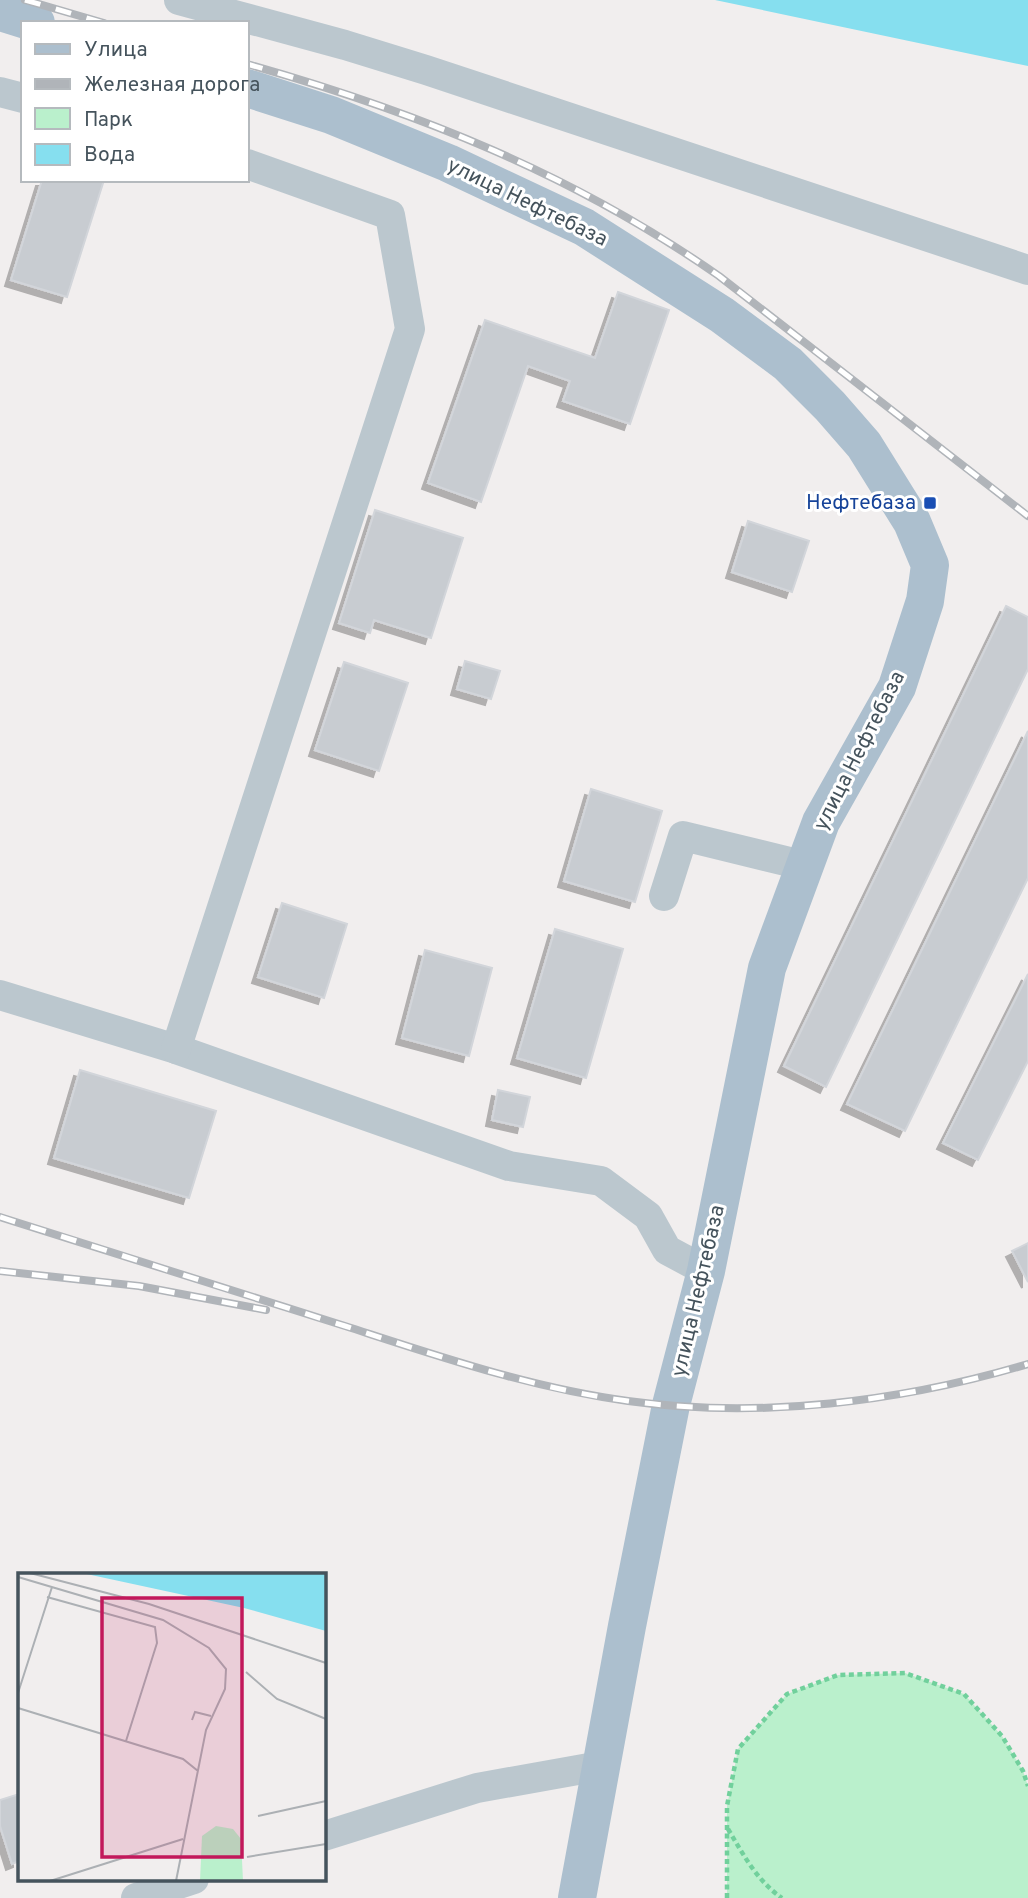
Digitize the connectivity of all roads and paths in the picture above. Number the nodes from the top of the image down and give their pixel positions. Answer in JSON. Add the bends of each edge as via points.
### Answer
{"nodes":[{"id":1,"x":179,"y":0,"type":"edge"},
{"id":2,"x":0,"y":12,"type":"edge"},
{"id":3,"x":29,"y":21,"type":"edge"},
{"id":4,"x":248,"y":88,"type":"edge"},
{"id":5,"x":0,"y":92,"type":"edge"},
{"id":6,"x":21,"y":97,"type":"edge"},
{"id":7,"x":248,"y":164,"type":"edge"},
{"id":8,"x":1028,"y":270,"type":"edge"},
{"id":9,"x":806,"y":866,"type":"junction"},
{"id":10,"x":664,"y":896,"type":"dead end"},
{"id":11,"x":0,"y":995,"type":"edge"},
{"id":12,"x":176,"y":1049,"type":"junction"},
{"id":13,"x":706,"y":1271,"type":"junction"},
{"id":14,"x":600,"y":1766,"type":"junction"},
{"id":15,"x":1028,"y":1786,"type":"edge"},
{"id":16,"x":727,"y":1828,"type":"junction"},
{"id":17,"x":326,"y":1835,"type":"edge"},
{"id":18,"x":188,"y":1881,"type":"edge"},
{"id":19,"x":136,"y":1898,"type":"edge"},
{"id":20,"x":577,"y":1898,"type":"edge"},
{"id":21,"x":727,"y":1898,"type":"edge"},
{"id":22,"x":782,"y":1898,"type":"edge"}],
"edges":[{"from":1,"to":8,"type":"street","via":[[439,74]]},
{"from":2,"to":3,"type":"main road"},
{"from":4,"to":9,"type":"main road","name":"улица Нефтебаза","via":[[331,115],[449,163],[584,227],[723,315],[788,364],[863,444],[912,522],[930,565],[925,601],[897,687],[821,822]]},
{"from":5,"to":6,"type":"street"},
{"from":7,"to":12,"type":"street","via":[[390,215],[410,328]]},
{"from":9,"to":10,"type":"street","via":[[683,836]]},
{"from":9,"to":13,"type":"main road","name":"улица Нефтебаза","via":[[767,968]]},
{"from":11,"to":12,"type":"street"},
{"from":12,"to":13,"type":"street","via":[[509,1166],[601,1181],[648,1216],[667,1250]]},
{"from":13,"to":14,"type":"main road","name":"улица Нефтебаза","via":[[671,1405]]},
{"from":14,"to":17,"type":"street","via":[[477,1788]]},
{"from":14,"to":20,"type":"main road","name":"улица Нефтебаза"},
{"from":15,"to":16,"type":"path","via":[[1002,1736],[964,1694],[905,1673],[838,1675],[787,1694],[738,1749]]},
{"from":16,"to":21,"type":"path"},
{"from":16,"to":22,"type":"path","via":[[749,1865]]},
{"from":18,"to":19,"type":"street"}]}
